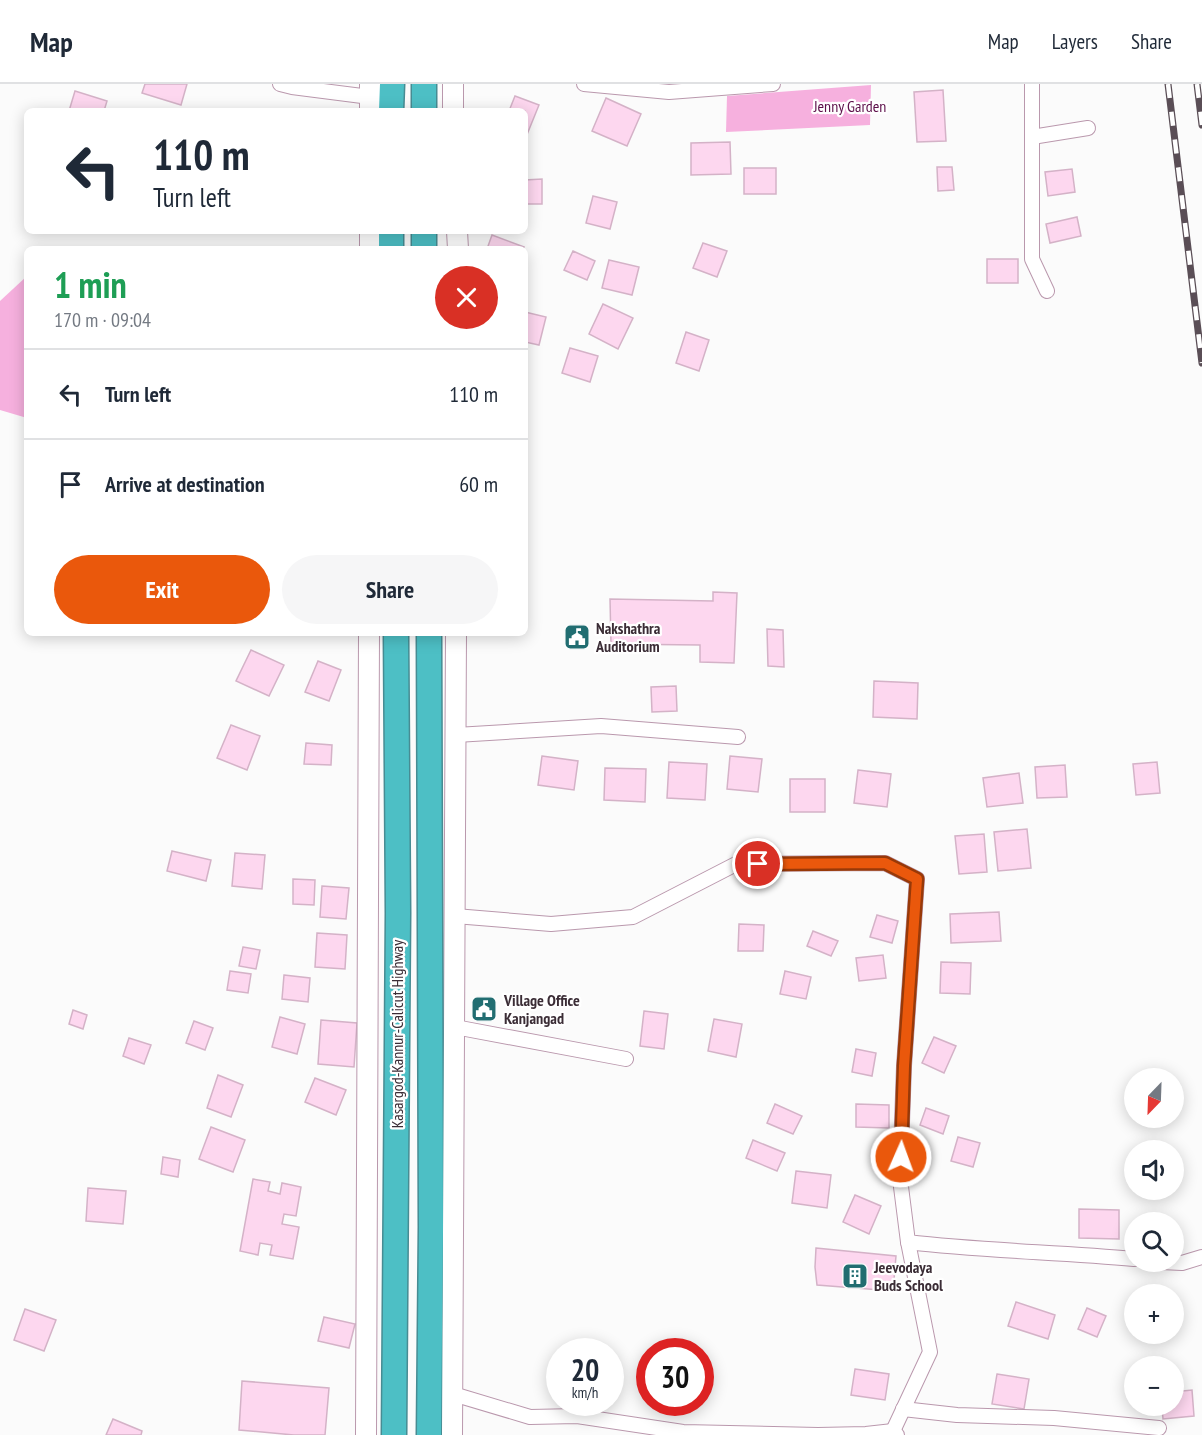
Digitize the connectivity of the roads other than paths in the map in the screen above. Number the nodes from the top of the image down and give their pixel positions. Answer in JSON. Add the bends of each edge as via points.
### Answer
{"nodes":[{"id":1,"x":280,"y":84,"type":"edge"},
{"id":2,"x":392,"y":84,"type":"edge"},
{"id":3,"x":424,"y":84,"type":"edge"},
{"id":4,"x":453,"y":84,"type":"edge"},
{"id":5,"x":584,"y":84,"type":"edge"},
{"id":6,"x":773,"y":84,"type":"edge"},
{"id":7,"x":1032,"y":84,"type":"edge"},
{"id":8,"x":684,"y":87,"type":"edge"},
{"id":9,"x":370,"y":97,"type":"edge"},
{"id":10,"x":392,"y":108,"type":"edge"},
{"id":11,"x":424,"y":108,"type":"edge"},
{"id":12,"x":453,"y":108,"type":"edge"},
{"id":13,"x":1088,"y":128,"type":"dead end"},
{"id":14,"x":1032,"y":137,"type":"junction"},
{"id":15,"x":1047,"y":291,"type":"dead end"},
{"id":16,"x":369,"y":636,"type":"edge"},
{"id":17,"x":396,"y":636,"type":"edge"},
{"id":18,"x":429,"y":636,"type":"edge"},
{"id":19,"x":456,"y":636,"type":"edge"},
{"id":20,"x":456,"y":735,"type":"junction"},
{"id":21,"x":738,"y":737,"type":"dead end"},
{"id":22,"x":455,"y":916,"type":"junction"},
{"id":23,"x":455,"y":1027,"type":"junction"},
{"id":24,"x":626,"y":1059,"type":"dead end"},
{"id":25,"x":908,"y":1242,"type":"junction"},
{"id":26,"x":1202,"y":1257,"type":"edge"},
{"id":27,"x":1124,"y":1258,"type":"edge"},
{"id":28,"x":1184,"y":1262,"type":"edge"},
{"id":29,"x":453,"y":1394,"type":"junction"},
{"id":30,"x":903,"y":1409,"type":"junction"},
{"id":31,"x":1159,"y":1428,"type":"dead end"},
{"id":32,"x":895,"y":1433,"type":"edge"},
{"id":33,"x":366,"y":1435,"type":"edge"},
{"id":34,"x":394,"y":1435,"type":"edge"},
{"id":35,"x":429,"y":1435,"type":"edge"},
{"id":36,"x":452,"y":1435,"type":"edge"}],
"edges":[{"from":1,"to":9,"type":"street"},
{"from":2,"to":10,"type":"highway"},
{"from":3,"to":11,"type":"highway"},
{"from":4,"to":12,"type":"street"},
{"from":5,"to":8,"type":"street","via":[[669,92]]},
{"from":6,"to":8,"type":"street"},
{"from":7,"to":14,"type":"street"},
{"from":13,"to":14,"type":"street"},
{"from":14,"to":15,"type":"street","via":[[1032,259]]},
{"from":16,"to":33,"type":"street"},
{"from":17,"to":34,"type":"highway","name":"Kasargod-Kannur-Calicut Highway"},
{"from":18,"to":35,"type":"highway","name":"Kasargod-Kannur-Calicut Highway"},
{"from":19,"to":20,"type":"street"},
{"from":20,"to":21,"type":"street","via":[[601,726]]},
{"from":20,"to":22,"type":"street"},
{"from":22,"to":23,"type":"street"},
{"from":22,"to":25,"type":"street","via":[[551,924],[633,917],[736,864],[885,863],[917,879],[900,1179]]},
{"from":23,"to":24,"type":"street"},
{"from":23,"to":29,"type":"street"},
{"from":25,"to":27,"type":"street"},
{"from":25,"to":30,"type":"street","via":[[930,1352]]},
{"from":26,"to":28,"type":"street"},
{"from":29,"to":32,"type":"street","via":[[530,1417],[577,1416],[683,1432]]},
{"from":29,"to":36,"type":"street"},
{"from":30,"to":31,"type":"street"},
{"from":30,"to":32,"type":"street"}]}
